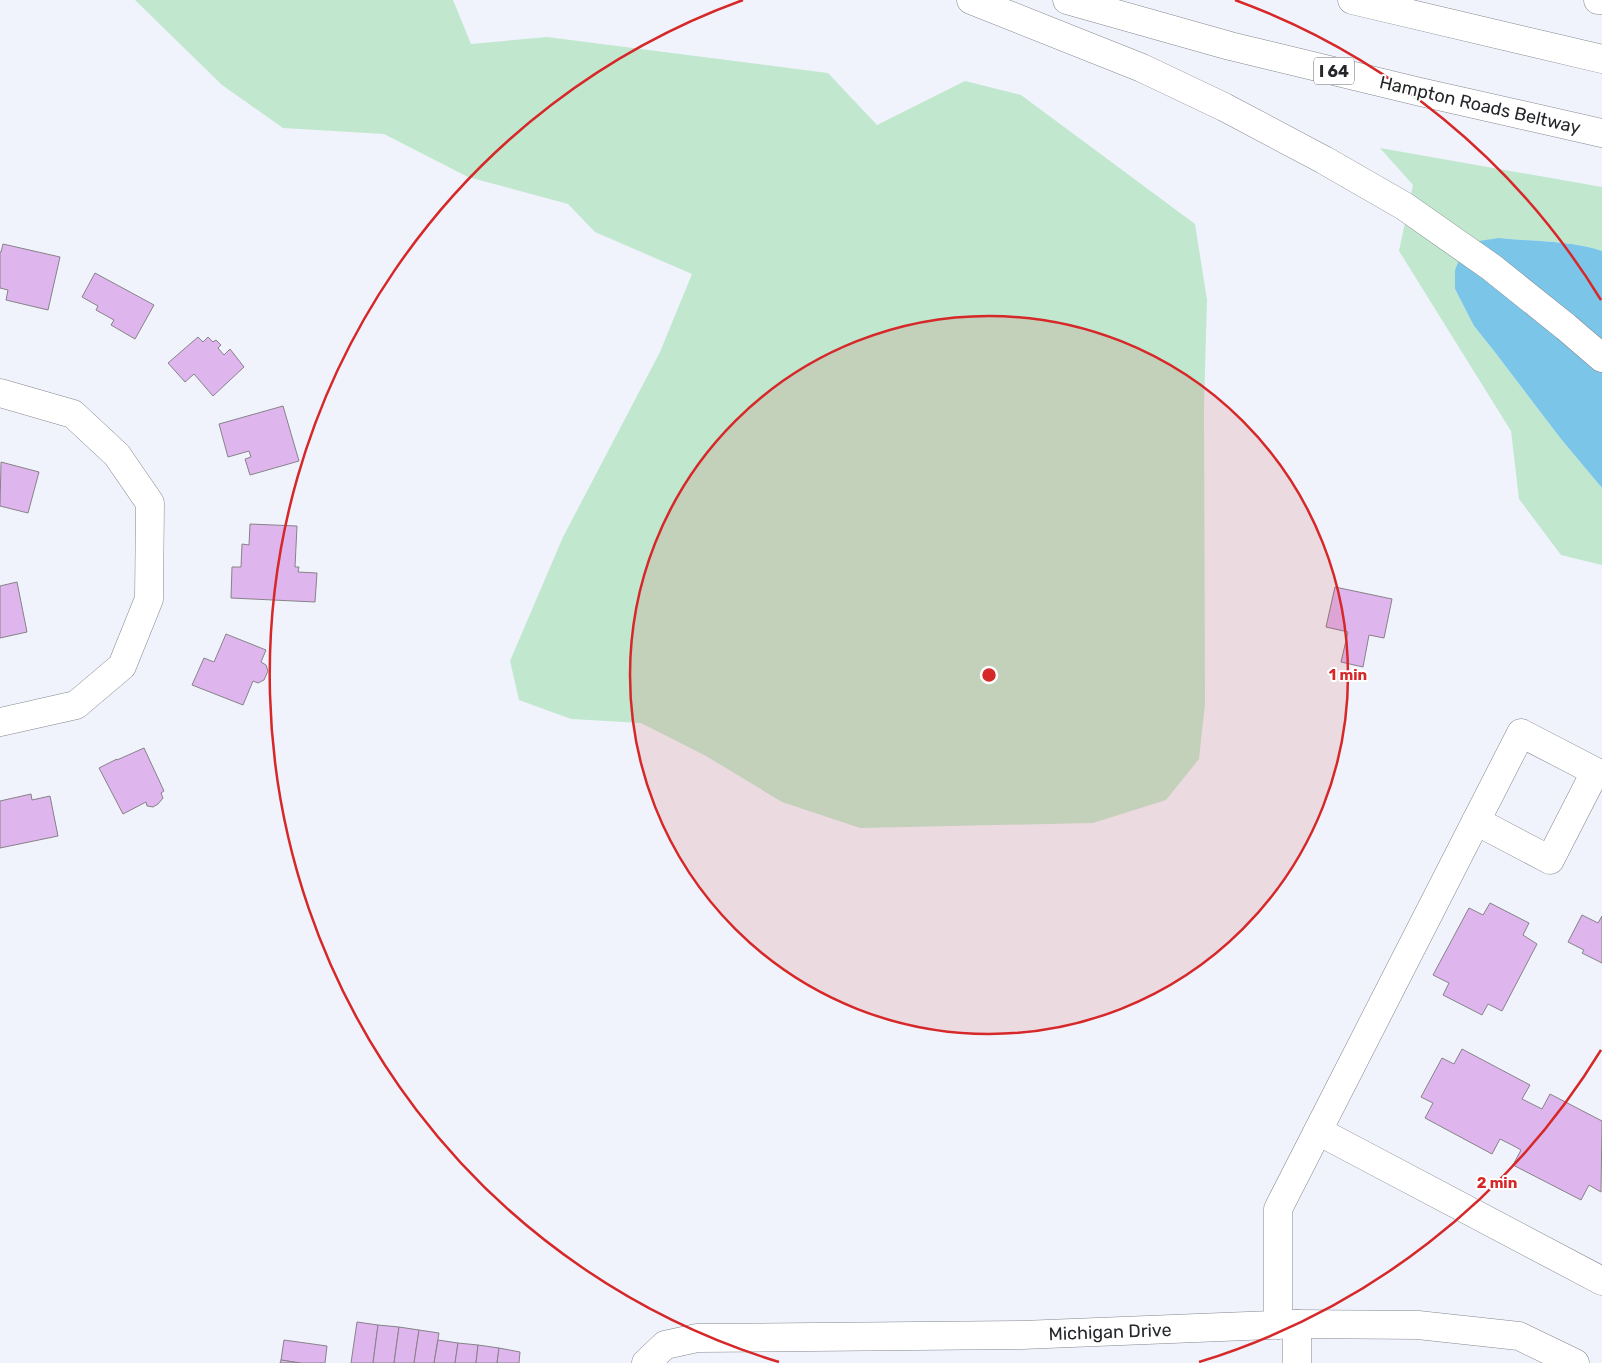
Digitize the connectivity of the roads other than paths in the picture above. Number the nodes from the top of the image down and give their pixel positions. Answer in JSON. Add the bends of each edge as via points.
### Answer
{"nodes":[{"id":1,"x":971,"y":0,"type":"edge"},
{"id":2,"x":1067,"y":0,"type":"edge"},
{"id":3,"x":1352,"y":0,"type":"edge"},
{"id":4,"x":1602,"y":59,"type":"edge"},
{"id":5,"x":1602,"y":133,"type":"edge"},
{"id":6,"x":1602,"y":358,"type":"edge"},
{"id":7,"x":0,"y":393,"type":"edge"},
{"id":8,"x":0,"y":722,"type":"edge"},
{"id":9,"x":1598,"y":773,"type":"edge"},
{"id":10,"x":1476,"y":821,"type":"junction"},
{"id":11,"x":1318,"y":1131,"type":"junction"},
{"id":12,"x":1602,"y":1281,"type":"edge"},
{"id":13,"x":1288,"y":1325,"type":"junction"},
{"id":14,"x":646,"y":1363,"type":"edge"},
{"id":15,"x":1297,"y":1363,"type":"edge"},
{"id":16,"x":1575,"y":1363,"type":"edge"}],
"edges":[{"from":1,"to":6,"type":"main road","via":[[1142,68],[1367,184],[1491,267]]},
{"from":2,"to":5,"type":"main road","name":"Hampton Roads Beltway","number":"I 64","via":[[1230,46]]},
{"from":3,"to":4,"type":"main road"},
{"from":7,"to":8,"type":"main road","via":[[73,414],[117,455],[150,503],[149,598],[122,666],[76,705]]},
{"from":9,"to":10,"type":"main road","via":[[1550,860]]},
{"from":9,"to":10,"type":"main road","via":[[1521,733]]},
{"from":10,"to":11,"type":"main road"},
{"from":11,"to":12,"type":"main road"},
{"from":11,"to":13,"type":"main road","via":[[1278,1209]]},
{"from":13,"to":14,"type":"main road","name":"Michigan Drive","via":[[1022,1335],[697,1338],[665,1345]]},
{"from":13,"to":15,"type":"main road"},
{"from":13,"to":16,"type":"main road","name":"Michigan Drive","via":[[1418,1325],[1519,1336]]}]}
